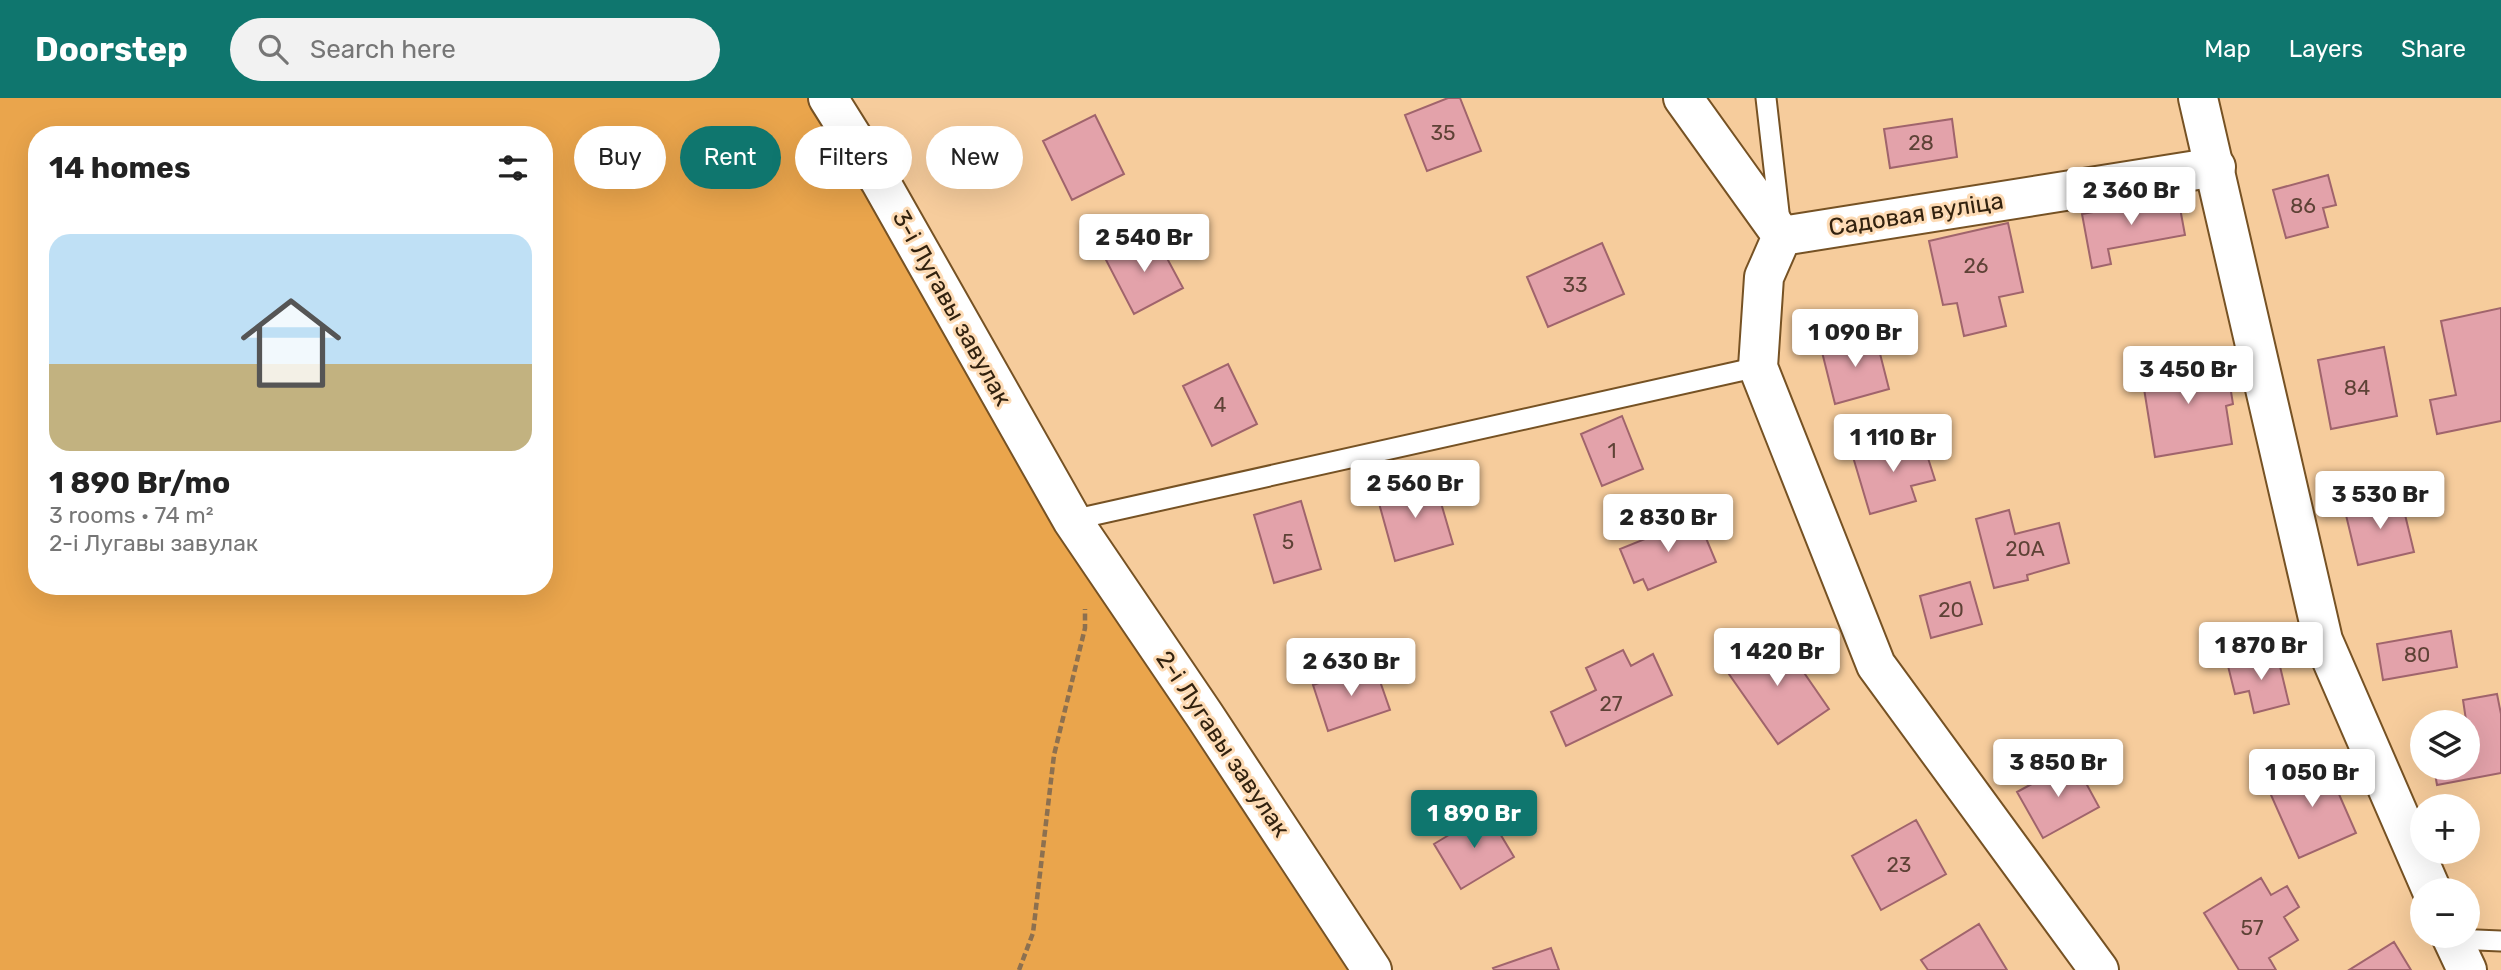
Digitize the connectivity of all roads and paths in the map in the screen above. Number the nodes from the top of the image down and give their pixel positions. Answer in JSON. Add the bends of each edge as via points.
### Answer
{"nodes":[{"id":1,"x":828,"y":98,"type":"edge"},
{"id":2,"x":1683,"y":98,"type":"edge"},
{"id":3,"x":1766,"y":98,"type":"edge"},
{"id":4,"x":2198,"y":98,"type":"edge"},
{"id":5,"x":2216,"y":167,"type":"junction"},
{"id":6,"x":1782,"y":236,"type":"junction"},
{"id":7,"x":1758,"y":367,"type":"junction"},
{"id":8,"x":1072,"y":520,"type":"junction"},
{"id":9,"x":1085,"y":603,"type":"dead end"},
{"id":10,"x":2425,"y":878,"type":"edge"},
{"id":11,"x":2501,"y":941,"type":"edge"},
{"id":12,"x":2480,"y":944,"type":"edge"},
{"id":13,"x":1019,"y":970,"type":"edge"},
{"id":14,"x":1372,"y":970,"type":"edge"},
{"id":15,"x":2099,"y":970,"type":"edge"}],
"edges":[{"from":1,"to":8,"type":"street","name":"3-і Лугавы завулак","via":[[887,193]]},
{"from":2,"to":6,"type":"street"},
{"from":3,"to":6,"type":"lane"},
{"from":4,"to":5,"type":"street"},
{"from":5,"to":6,"type":"street","name":"Садовая вуліца"},
{"from":5,"to":10,"type":"street","via":[[2323,640]]},
{"from":6,"to":7,"type":"street","via":[[1764,277]]},
{"from":7,"to":8,"type":"lane"},
{"from":7,"to":15,"type":"street","via":[[1876,666]]},
{"from":8,"to":14,"type":"street","name":"2-і Лугавы завулак"},
{"from":9,"to":13,"type":"path","via":[[1085,628],[1054,755],[1033,933]]},
{"from":11,"to":12,"type":"lane"}]}
